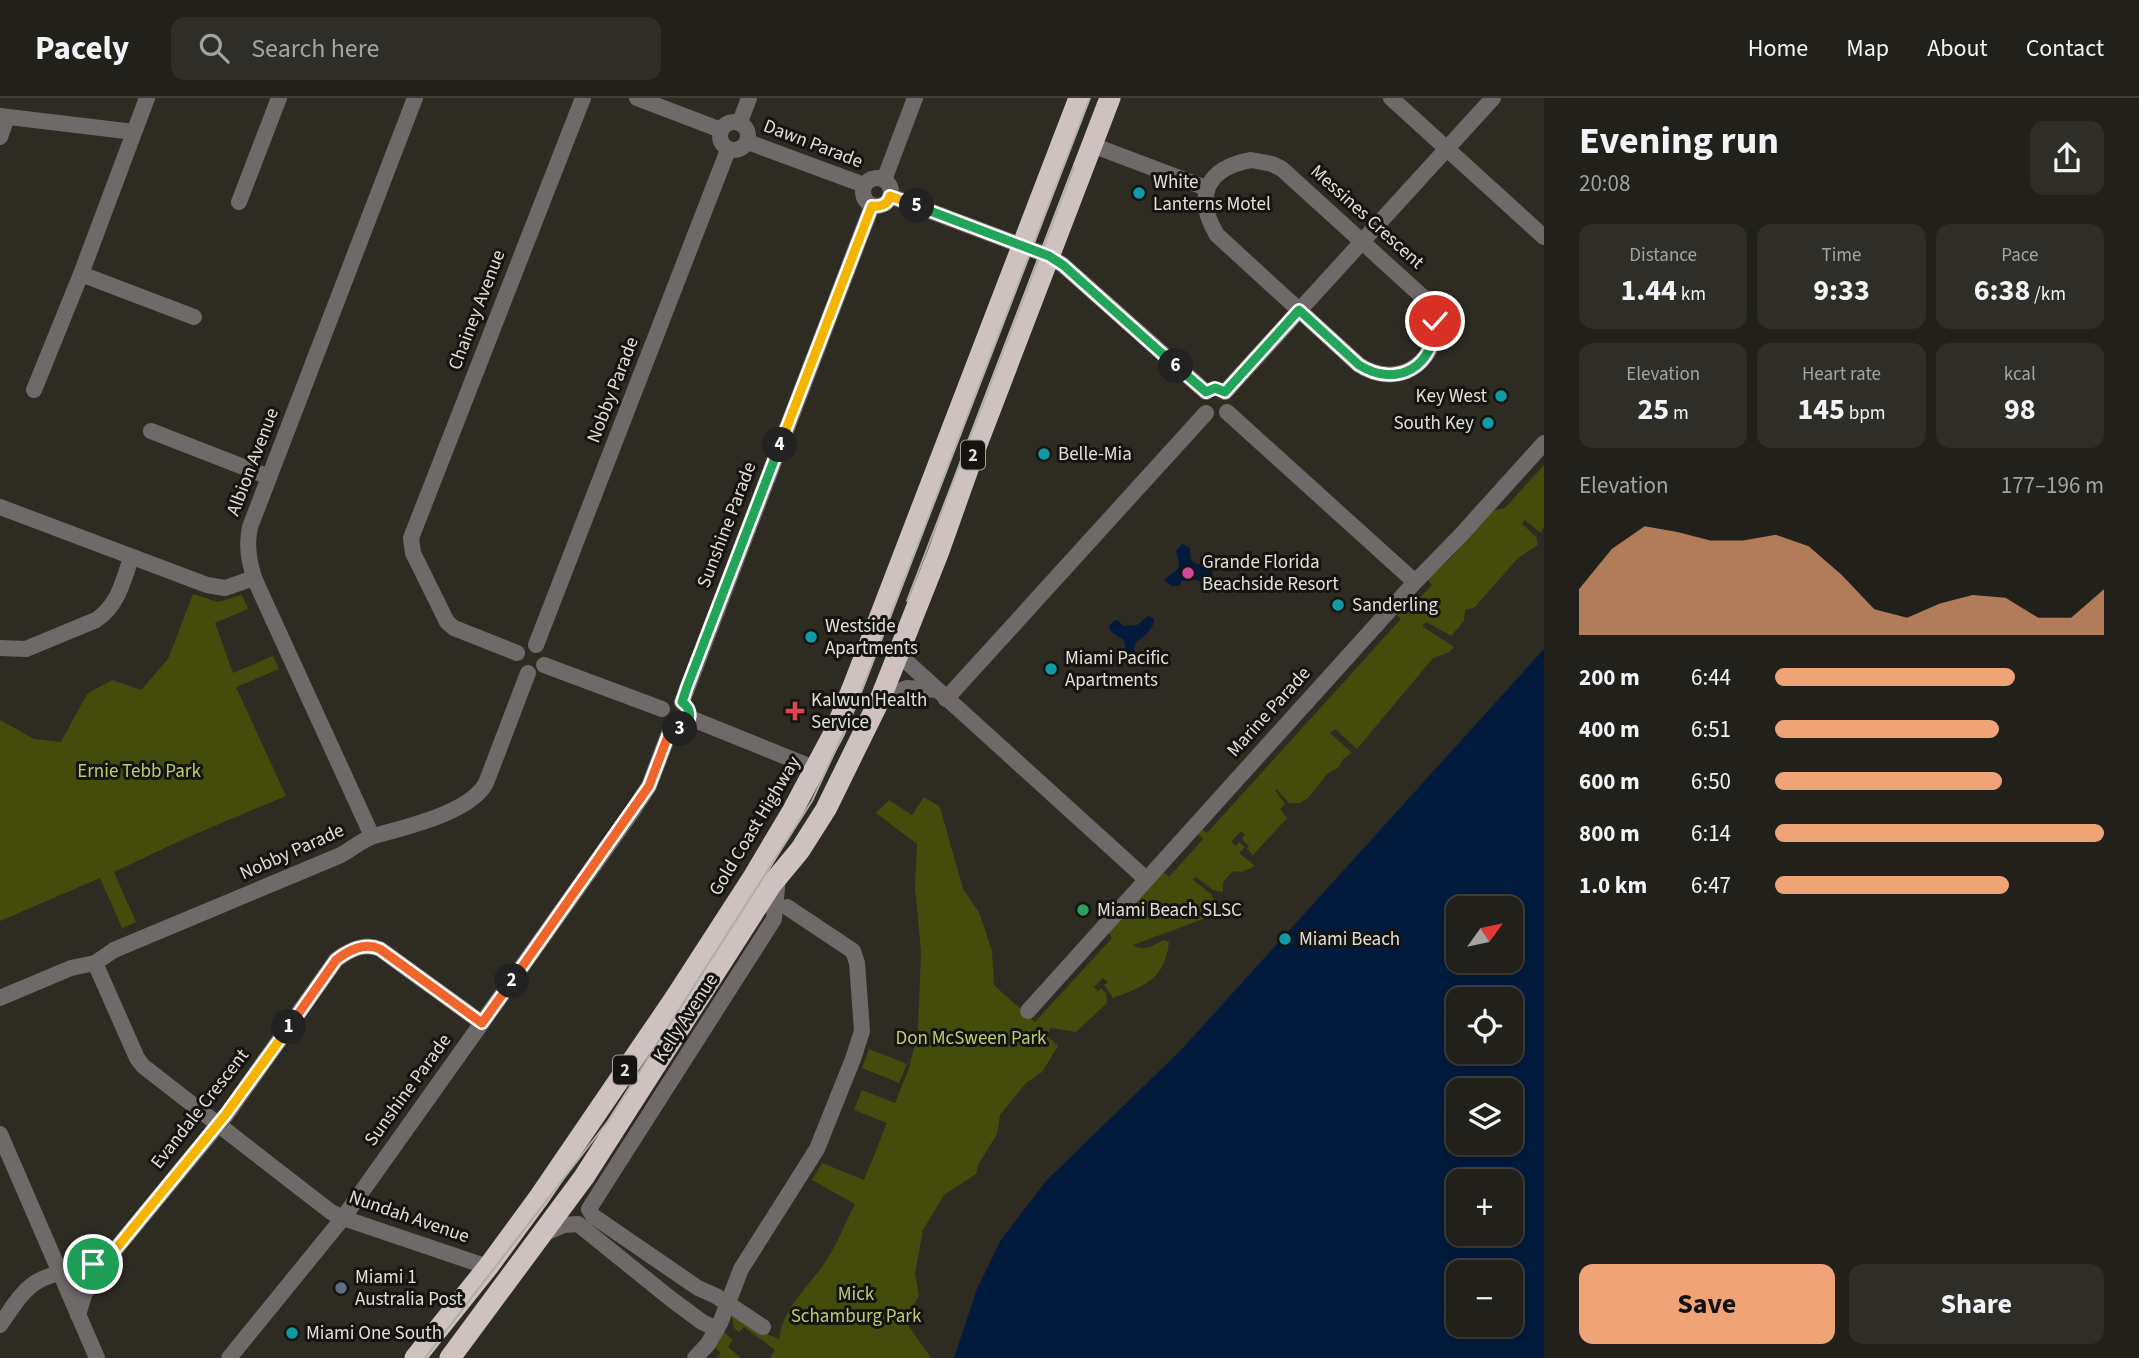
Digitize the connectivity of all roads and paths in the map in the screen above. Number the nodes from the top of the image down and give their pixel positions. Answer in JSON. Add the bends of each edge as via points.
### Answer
{"nodes":[{"id":1,"x":147,"y":98,"type":"edge"},
{"id":2,"x":279,"y":98,"type":"edge"},
{"id":3,"x":415,"y":98,"type":"edge"},
{"id":4,"x":583,"y":98,"type":"edge"},
{"id":5,"x":637,"y":98,"type":"edge"},
{"id":6,"x":749,"y":98,"type":"edge"},
{"id":7,"x":915,"y":98,"type":"edge"},
{"id":8,"x":1079,"y":98,"type":"edge"},
{"id":9,"x":1110,"y":98,"type":"edge"},
{"id":10,"x":1391,"y":98,"type":"edge"},
{"id":11,"x":1493,"y":98,"type":"edge"},
{"id":12,"x":4,"y":116,"type":"edge"},
{"id":13,"x":740,"y":122,"type":"junction"},
{"id":14,"x":721,"y":130,"type":"junction"},
{"id":15,"x":134,"y":132,"type":"junction"},
{"id":16,"x":0,"y":137,"type":"edge"},
{"id":17,"x":748,"y":142,"type":"junction"},
{"id":18,"x":1092,"y":145,"type":"junction"},
{"id":19,"x":1447,"y":148,"type":"junction"},
{"id":20,"x":728,"y":150,"type":"junction"},
{"id":21,"x":884,"y":180,"type":"junction"},
{"id":22,"x":864,"y":185,"type":"junction"},
{"id":23,"x":1206,"y":188,"type":"junction"},
{"id":24,"x":890,"y":196,"type":"junction"},
{"id":25,"x":239,"y":202,"type":"dead end"},
{"id":26,"x":872,"y":206,"type":"junction"},
{"id":27,"x":1544,"y":237,"type":"edge"},
{"id":28,"x":1361,"y":240,"type":"junction"},
{"id":29,"x":1022,"y":246,"type":"junction"},
{"id":30,"x":1049,"y":256,"type":"junction"},
{"id":31,"x":81,"y":274,"type":"junction"},
{"id":32,"x":1299,"y":310,"type":"junction"},
{"id":33,"x":194,"y":317,"type":"dead end"},
{"id":34,"x":34,"y":390,"type":"dead end"},
{"id":35,"x":1206,"y":392,"type":"junction"},
{"id":36,"x":1225,"y":392,"type":"junction"},
{"id":37,"x":1227,"y":412,"type":"junction"},
{"id":38,"x":1206,"y":414,"type":"junction"},
{"id":39,"x":151,"y":431,"type":"dead end"},
{"id":40,"x":1544,"y":443,"type":"edge"},
{"id":41,"x":269,"y":477,"type":"junction"},
{"id":42,"x":0,"y":507,"type":"edge"},
{"id":43,"x":131,"y":558,"type":"junction"},
{"id":44,"x":254,"y":578,"type":"junction"},
{"id":45,"x":1415,"y":582,"type":"junction"},
{"id":46,"x":537,"y":645,"type":"junction"},
{"id":47,"x":0,"y":648,"type":"edge"},
{"id":48,"x":517,"y":653,"type":"junction"},
{"id":49,"x":897,"y":653,"type":"junction"},
{"id":50,"x":544,"y":665,"type":"junction"},
{"id":51,"x":528,"y":673,"type":"junction"},
{"id":52,"x":881,"y":697,"type":"junction"},
{"id":53,"x":945,"y":697,"type":"junction"},
{"id":54,"x":682,"y":702,"type":"junction"},
{"id":55,"x":662,"y":709,"type":"junction"},
{"id":56,"x":690,"y":718,"type":"junction"},
{"id":57,"x":671,"y":728,"type":"junction"},
{"id":58,"x":816,"y":769,"type":"junction"},
{"id":59,"x":372,"y":836,"type":"junction"},
{"id":60,"x":778,"y":877,"type":"junction"},
{"id":61,"x":1146,"y":879,"type":"junction"},
{"id":62,"x":787,"y":907,"type":"dead end"},
{"id":63,"x":95,"y":962,"type":"junction"},
{"id":64,"x":0,"y":998,"type":"edge"},
{"id":65,"x":1028,"y":1011,"type":"dead end"},
{"id":66,"x":482,"y":1023,"type":"junction"},
{"id":67,"x":219,"y":1123,"type":"junction"},
{"id":68,"x":2,"y":1143,"type":"edge"},
{"id":69,"x":343,"y":1218,"type":"junction"},
{"id":70,"x":543,"y":1234,"type":"junction"},
{"id":71,"x":114,"y":1251,"type":"junction"},
{"id":72,"x":488,"y":1267,"type":"junction"},
{"id":73,"x":60,"y":1274,"type":"junction"},
{"id":74,"x":725,"y":1302,"type":"junction"},
{"id":75,"x":78,"y":1315,"type":"junction"},
{"id":76,"x":0,"y":1325,"type":"edge"},
{"id":77,"x":715,"y":1325,"type":"junction"},
{"id":78,"x":763,"y":1327,"type":"dead end"},
{"id":79,"x":97,"y":1358,"type":"edge"},
{"id":80,"x":229,"y":1358,"type":"edge"},
{"id":81,"x":415,"y":1358,"type":"edge"},
{"id":82,"x":450,"y":1358,"type":"edge"},
{"id":83,"x":690,"y":1358,"type":"edge"},
{"id":84,"x":695,"y":1358,"type":"edge"}],
"edges":[{"from":1,"to":15,"type":"street"},
{"from":2,"to":25,"type":"street"},
{"from":3,"to":41,"type":"street","name":"Albion Avenue"},
{"from":4,"to":48,"type":"street","name":"Chainey Avenue","via":[[411,538],[413,553],[447,622]]},
{"from":5,"to":14,"type":"street"},
{"from":6,"to":13,"type":"street"},
{"from":7,"to":21,"type":"street"},
{"from":8,"to":29,"type":"highway","name":"Gold Coast Highway","number":"2"},
{"from":9,"to":18,"type":"highway","number":"2"},
{"from":10,"to":19,"type":"street"},
{"from":11,"to":19,"type":"street"},
{"from":12,"to":15,"type":"street"},
{"from":12,"to":16,"type":"street"},
{"from":13,"to":14,"type":"street"},
{"from":13,"to":17,"type":"street"},
{"from":14,"to":20,"type":"street","via":[[721,141]]},
{"from":15,"to":31,"type":"street"},
{"from":17,"to":20,"type":"street","via":[[738,150]]},
{"from":17,"to":22,"type":"street","name":"Dawn Parade"},
{"from":18,"to":23,"type":"street"},
{"from":18,"to":30,"type":"highway","number":"2"},
{"from":19,"to":27,"type":"street"},
{"from":19,"to":28,"type":"street"},
{"from":20,"to":46,"type":"street","name":"Nobby Parade"},
{"from":21,"to":22,"type":"street","via":[[871,178]]},
{"from":21,"to":24,"type":"street"},
{"from":22,"to":26,"type":"street","via":[[863,197]]},
{"from":23,"to":28,"type":"street","name":"Messines Crescent","via":[[1222,171],[1241,162],[1261,160],[1282,169]]},
{"from":23,"to":32,"type":"street","name":"Messines Crescent","via":[[1207,212],[1217,235]]},
{"from":24,"to":26,"type":"street","via":[[881,206]]},
{"from":24,"to":29,"type":"street"},
{"from":26,"to":54,"type":"street","name":"Sunshine Parade"},
{"from":28,"to":32,"type":"street"},
{"from":28,"to":32,"type":"street","name":"Messines Crescent","via":[[1431,309],[1435,332],[1428,354],[1401,373],[1369,371]]},
{"from":29,"to":30,"type":"street"},
{"from":29,"to":58,"type":"highway","name":"Gold Coast Highway","number":"2","via":[[854,684]]},
{"from":30,"to":35,"type":"street"},
{"from":30,"to":49,"type":"highway","number":"2"},
{"from":31,"to":33,"type":"street"},
{"from":31,"to":34,"type":"street"},
{"from":32,"to":36,"type":"street"},
{"from":35,"to":36,"type":"street","via":[[1215,388]]},
{"from":35,"to":38,"type":"street","via":[[1201,403]]},
{"from":36,"to":37,"type":"street","via":[[1230,399]]},
{"from":37,"to":38,"type":"street"},
{"from":37,"to":45,"type":"street"},
{"from":38,"to":53,"type":"street"},
{"from":39,"to":41,"type":"street"},
{"from":40,"to":45,"type":"street","name":"Marine Parade"},
{"from":41,"to":44,"type":"street","name":"Albion Avenue","via":[[248,535]]},
{"from":42,"to":43,"type":"street"},
{"from":43,"to":44,"type":"street","via":[[217,588]]},
{"from":43,"to":47,"type":"street","via":[[106,614],[26,649]]},
{"from":44,"to":59,"type":"street","name":"Albion Avenue"},
{"from":45,"to":61,"type":"street","name":"Marine Parade"},
{"from":46,"to":48,"type":"street","via":[[523,646]]},
{"from":46,"to":50,"type":"street","via":[[545,656]]},
{"from":48,"to":51,"type":"street","via":[[518,666]]},
{"from":49,"to":52,"type":"highway","number":"2"},
{"from":49,"to":53,"type":"street"},
{"from":50,"to":51,"type":"street","via":[[538,672]]},
{"from":50,"to":55,"type":"street"},
{"from":51,"to":59,"type":"street","name":"Nobby Parade","via":[[482,791],[467,803]]},
{"from":52,"to":53,"type":"street","via":[[907,688]]},
{"from":52,"to":60,"type":"highway","number":"2","via":[[827,809]]},
{"from":53,"to":61,"type":"street"},
{"from":54,"to":55,"type":"street","via":[[668,702]]},
{"from":54,"to":56,"type":"street"},
{"from":55,"to":57,"type":"street","via":[[662,718]]},
{"from":56,"to":57,"type":"street","via":[[680,729]]},
{"from":56,"to":58,"type":"street"},
{"from":57,"to":66,"type":"street","name":"Sunshine Parade","via":[[649,786]]},
{"from":58,"to":72,"type":"highway","name":"Gold Coast Highway","number":"2","via":[[675,998]]},
{"from":59,"to":63,"type":"street","name":"Nobby Parade","via":[[341,855]]},
{"from":60,"to":70,"type":"highway","number":"2","via":[[629,1111]]},
{"from":60,"to":74,"type":"street","name":"Kelly Avenue","via":[[774,919],[589,1209],[699,1289]]},
{"from":61,"to":65,"type":"street","name":"Marine Parade"},
{"from":62,"to":74,"type":"street","via":[[853,951],[862,1031],[817,1149],[729,1283]]},
{"from":63,"to":64,"type":"street","name":"Nobby Parade"},
{"from":63,"to":67,"type":"street","name":"Nundah Avenue","via":[[143,1066]]},
{"from":66,"to":67,"type":"street","name":"Evandale Crescent","via":[[380,949],[357,948],[336,960]]},
{"from":66,"to":69,"type":"street","name":"Sunshine Parade"},
{"from":67,"to":69,"type":"street","name":"Nundah Avenue"},
{"from":67,"to":71,"type":"street","name":"Evandale Crescent"},
{"from":68,"to":73,"type":"street"},
{"from":69,"to":72,"type":"street","name":"Nundah Avenue"},
{"from":69,"to":80,"type":"street","name":"Sunshine Parade"},
{"from":70,"to":77,"type":"street","via":[[578,1224],[661,1292]]},
{"from":70,"to":82,"type":"highway","number":"2"},
{"from":71,"to":73,"type":"street","name":"Evandale Crescent","via":[[93,1264]]},
{"from":71,"to":75,"type":"street","name":"Evandale Crescent","via":[[85,1292]]},
{"from":72,"to":81,"type":"highway","name":"Gold Coast Highway","number":"2"},
{"from":73,"to":75,"type":"street"},
{"from":73,"to":76,"type":"street","name":"Evandale Crescent","via":[[34,1284]]},
{"from":74,"to":77,"type":"street"},
{"from":74,"to":78,"type":"street","name":"Kelly Avenue"},
{"from":75,"to":79,"type":"street"},
{"from":77,"to":83,"type":"street"},
{"from":77,"to":84,"type":"street","via":[[705,1349]]}]}
